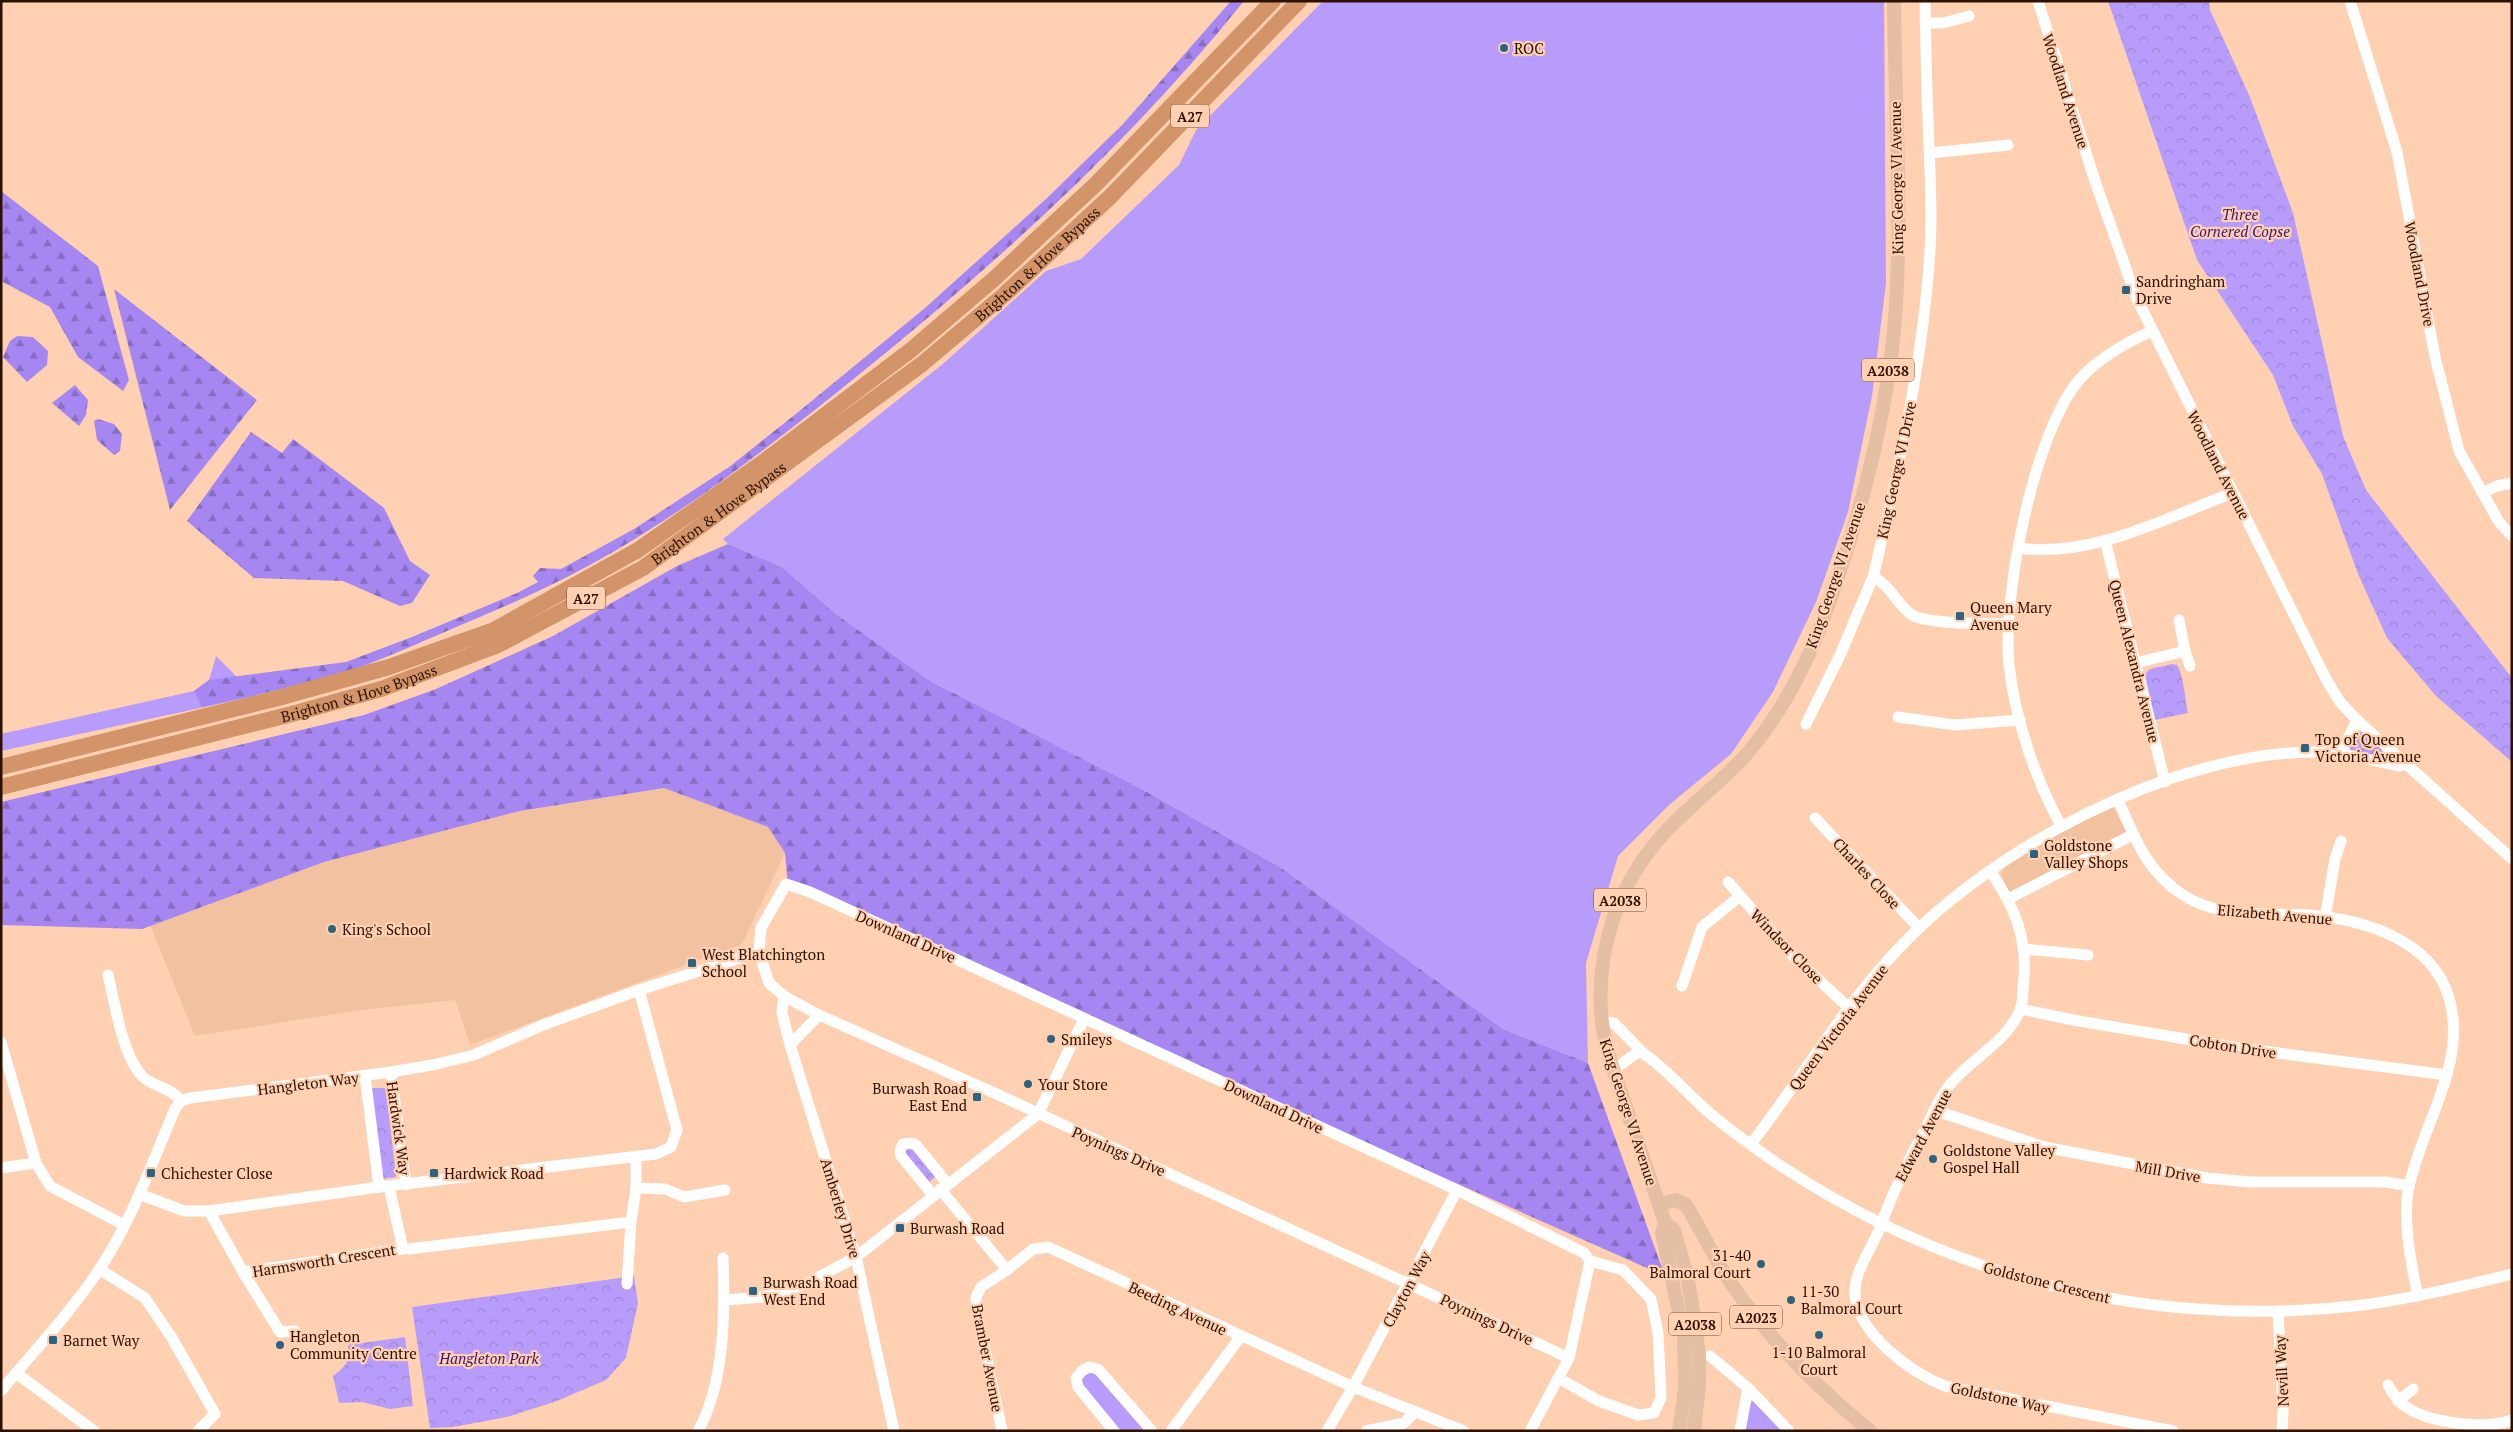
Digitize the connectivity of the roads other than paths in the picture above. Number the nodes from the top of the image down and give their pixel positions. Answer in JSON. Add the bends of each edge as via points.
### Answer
{"nodes":[{"id":1,"x":1260,"y":1,"type":"edge"},
{"id":2,"x":1273,"y":1,"type":"edge"},
{"id":3,"x":1299,"y":1,"type":"edge"},
{"id":4,"x":1306,"y":1,"type":"edge"},
{"id":5,"x":1894,"y":1,"type":"edge"},
{"id":6,"x":1925,"y":1,"type":"edge"},
{"id":7,"x":2038,"y":1,"type":"edge"},
{"id":8,"x":2350,"y":1,"type":"edge"},
{"id":9,"x":1969,"y":16,"type":"dead end"},
{"id":10,"x":1925,"y":23,"type":"junction"},
{"id":11,"x":1273,"y":30,"type":"junction"},
{"id":12,"x":1206,"y":73,"type":"junction"},
{"id":13,"x":2008,"y":145,"type":"dead end"},
{"id":14,"x":1931,"y":154,"type":"junction"},
{"id":15,"x":2152,"y":331,"type":"junction"},
{"id":16,"x":2512,"y":483,"type":"edge"},
{"id":17,"x":2231,"y":490,"type":"junction"},
{"id":18,"x":2482,"y":493,"type":"junction"},
{"id":19,"x":2512,"y":536,"type":"edge"},
{"id":20,"x":2105,"y":540,"type":"junction"},
{"id":21,"x":2018,"y":548,"type":"junction"},
{"id":22,"x":1873,"y":577,"type":"junction"},
{"id":23,"x":2179,"y":620,"type":"dead end"},
{"id":24,"x":2009,"y":624,"type":"junction"},
{"id":25,"x":2185,"y":651,"type":"junction"},
{"id":26,"x":2135,"y":663,"type":"junction"},
{"id":27,"x":2190,"y":666,"type":"dead end"},
{"id":28,"x":1898,"y":717,"type":"dead end"},
{"id":29,"x":2020,"y":720,"type":"junction"},
{"id":30,"x":2357,"y":720,"type":"junction"},
{"id":31,"x":1806,"y":724,"type":"dead end"},
{"id":32,"x":2340,"y":755,"type":"junction"},
{"id":33,"x":2404,"y":762,"type":"junction"},
{"id":34,"x":1,"y":767,"type":"edge"},
{"id":35,"x":2165,"y":782,"type":"junction"},
{"id":36,"x":1,"y":787,"type":"edge"},
{"id":37,"x":2118,"y":800,"type":"junction"},
{"id":38,"x":1815,"y":818,"type":"dead end"},
{"id":39,"x":2061,"y":826,"type":"junction"},
{"id":40,"x":2132,"y":835,"type":"junction"},
{"id":41,"x":2341,"y":841,"type":"dead end"},
{"id":42,"x":2512,"y":859,"type":"edge"},
{"id":43,"x":1990,"y":871,"type":"junction"},
{"id":44,"x":1728,"y":882,"type":"dead end"},
{"id":45,"x":786,"y":884,"type":"joint"},
{"id":46,"x":1740,"y":896,"type":"junction"},
{"id":47,"x":2008,"y":899,"type":"junction"},
{"id":48,"x":2326,"y":918,"type":"junction"},
{"id":49,"x":1919,"y":928,"type":"junction"},
{"id":50,"x":2024,"y":948,"type":"junction"},
{"id":51,"x":759,"y":952,"type":"junction"},
{"id":52,"x":2088,"y":955,"type":"dead end"},
{"id":53,"x":108,"y":975,"type":"dead end"},
{"id":54,"x":1682,"y":986,"type":"dead end"},
{"id":55,"x":639,"y":990,"type":"junction"},
{"id":56,"x":784,"y":996,"type":"junction"},
{"id":57,"x":1849,"y":1008,"type":"junction"},
{"id":58,"x":2021,"y":1009,"type":"junction"},
{"id":59,"x":819,"y":1015,"type":"junction"},
{"id":60,"x":1084,"y":1018,"type":"junction"},
{"id":61,"x":1602,"y":1021,"type":"junction"},
{"id":62,"x":1,"y":1042,"type":"edge"},
{"id":63,"x":790,"y":1045,"type":"junction"},
{"id":64,"x":1644,"y":1052,"type":"junction"},
{"id":65,"x":1613,"y":1070,"type":"junction"},
{"id":66,"x":391,"y":1072,"type":"junction"},
{"id":67,"x":2447,"y":1075,"type":"junction"},
{"id":68,"x":365,"y":1076,"type":"junction"},
{"id":69,"x":181,"y":1102,"type":"junction"},
{"id":70,"x":1934,"y":1110,"type":"junction"},
{"id":71,"x":1038,"y":1114,"type":"junction"},
{"id":72,"x":1751,"y":1144,"type":"junction"},
{"id":73,"x":636,"y":1156,"type":"junction"},
{"id":74,"x":36,"y":1163,"type":"junction"},
{"id":75,"x":1,"y":1168,"type":"edge"},
{"id":76,"x":406,"y":1185,"type":"junction"},
{"id":77,"x":2409,"y":1186,"type":"junction"},
{"id":78,"x":384,"y":1187,"type":"junction"},
{"id":79,"x":636,"y":1188,"type":"junction"},
{"id":80,"x":940,"y":1189,"type":"junction"},
{"id":81,"x":725,"y":1190,"type":"dead end"},
{"id":82,"x":1457,"y":1190,"type":"junction"},
{"id":83,"x":139,"y":1194,"type":"junction"},
{"id":84,"x":1659,"y":1204,"type":"junction"},
{"id":85,"x":209,"y":1211,"type":"junction"},
{"id":86,"x":631,"y":1222,"type":"junction"},
{"id":87,"x":1882,"y":1224,"type":"junction"},
{"id":88,"x":124,"y":1225,"type":"junction"},
{"id":89,"x":409,"y":1250,"type":"dead end"},
{"id":90,"x":856,"y":1257,"type":"junction"},
{"id":91,"x":723,"y":1258,"type":"dead end"},
{"id":92,"x":1590,"y":1261,"type":"junction"},
{"id":93,"x":100,"y":1269,"type":"junction"},
{"id":94,"x":1007,"y":1270,"type":"junction"},
{"id":95,"x":243,"y":1272,"type":"junction"},
{"id":96,"x":2512,"y":1274,"type":"edge"},
{"id":97,"x":1409,"y":1283,"type":"junction"},
{"id":98,"x":627,"y":1284,"type":"dead end"},
{"id":99,"x":2418,"y":1296,"type":"junction"},
{"id":100,"x":725,"y":1300,"type":"junction"},
{"id":101,"x":2278,"y":1311,"type":"junction"},
{"id":102,"x":295,"y":1331,"type":"dead end"},
{"id":103,"x":1241,"y":1336,"type":"junction"},
{"id":104,"x":1710,"y":1356,"type":"dead end"},
{"id":105,"x":1570,"y":1358,"type":"junction"},
{"id":106,"x":16,"y":1373,"type":"junction"},
{"id":107,"x":1560,"y":1379,"type":"junction"},
{"id":108,"x":2388,"y":1386,"type":"dead end"},
{"id":109,"x":1353,"y":1387,"type":"junction"},
{"id":110,"x":1748,"y":1388,"type":"junction"},
{"id":111,"x":2413,"y":1389,"type":"dead end"},
{"id":112,"x":1,"y":1391,"type":"edge"},
{"id":113,"x":2398,"y":1401,"type":"junction"},
{"id":114,"x":1690,"y":1406,"type":"junction"},
{"id":115,"x":1414,"y":1412,"type":"junction"},
{"id":116,"x":2512,"y":1420,"type":"edge"},
{"id":117,"x":94,"y":1431,"type":"edge"},
{"id":118,"x":198,"y":1431,"type":"edge"},
{"id":119,"x":698,"y":1431,"type":"edge"},
{"id":120,"x":894,"y":1431,"type":"edge"},
{"id":121,"x":1002,"y":1431,"type":"edge"},
{"id":122,"x":1114,"y":1431,"type":"edge"},
{"id":123,"x":1152,"y":1431,"type":"edge"},
{"id":124,"x":1171,"y":1431,"type":"edge"},
{"id":125,"x":1327,"y":1431,"type":"edge"},
{"id":126,"x":1366,"y":1431,"type":"edge"},
{"id":127,"x":1464,"y":1431,"type":"edge"},
{"id":128,"x":1530,"y":1431,"type":"edge"},
{"id":129,"x":1679,"y":1431,"type":"edge"},
{"id":130,"x":1694,"y":1431,"type":"edge"},
{"id":131,"x":1740,"y":1431,"type":"edge"},
{"id":132,"x":1790,"y":1431,"type":"edge"},
{"id":133,"x":1870,"y":1431,"type":"edge"},
{"id":134,"x":2173,"y":1431,"type":"edge"},
{"id":135,"x":2282,"y":1431,"type":"edge"}],
"edges":[{"from":1,"to":12,"type":"highway","number":"A27"},
{"from":2,"to":12,"type":"highway","name":"Brighton & Hove Bypass","number":"A27"},
{"from":3,"to":11,"type":"highway","name":"Brighton & Hove Bypass","number":"A27"},
{"from":4,"to":11,"type":"highway","number":"A27"},
{"from":5,"to":61,"type":"main road","name":"King George VI Avenue","number":"A2038","via":[[1898,225],[1896,308],[1882,419],[1851,536],[1820,627],[1798,675],[1768,727],[1733,768],[1665,832],[1626,887],[1611,924],[1603,956]]},
{"from":6,"to":10,"type":"street","name":"King George VI Drive"},
{"from":7,"to":15,"type":"street","name":"Woodland Avenue","via":[[2122,262]]},
{"from":8,"to":18,"type":"street","name":"Woodland Drive","via":[[2397,152],[2435,357],[2459,451]]},
{"from":9,"to":10,"type":"street","via":[[1943,23]]},
{"from":10,"to":14,"type":"street","name":"King George VI Drive"},
{"from":11,"to":36,"type":"highway","name":"Brighton & Hove Bypass","number":"A27","via":[[1103,203],[1005,294],[945,345],[780,470],[643,568],[498,645],[381,689]]},
{"from":12,"to":34,"type":"highway","name":"Brighton & Hove Bypass","number":"A27","via":[[1090,190],[911,350],[762,463],[638,550],[494,630],[389,667],[272,700]]},
{"from":13,"to":14,"type":"street"},
{"from":14,"to":22,"type":"street","name":"King George VI Drive","via":[[1930,252],[1918,362],[1901,460]]},
{"from":15,"to":17,"type":"street","name":"Woodland Avenue"},
{"from":15,"to":21,"type":"street","via":[[2105,358],[2080,380],[2068,397],[2039,465]]},
{"from":16,"to":18,"type":"street"},
{"from":17,"to":20,"type":"street","via":[[2227,495]]},
{"from":17,"to":30,"type":"street","name":"Woodland Avenue","via":[[2327,681]]},
{"from":18,"to":19,"type":"street","name":"Woodland Drive","via":[[2499,522]]},
{"from":20,"to":21,"type":"street","via":[[2062,549]]},
{"from":20,"to":26,"type":"street","name":"Queen Alexandra Avenue"},
{"from":21,"to":24,"type":"street"},
{"from":22,"to":24,"type":"street","via":[[1884,583],[1916,617]]},
{"from":22,"to":31,"type":"street","name":"King George VI Drive"},
{"from":23,"to":25,"type":"street"},
{"from":24,"to":29,"type":"street","via":[[2009,666]]},
{"from":25,"to":26,"type":"street"},
{"from":25,"to":27,"type":"street"},
{"from":26,"to":35,"type":"street","name":"Queen Alexandra Avenue"},
{"from":28,"to":29,"type":"street","via":[[1955,725]]},
{"from":29,"to":39,"type":"street","via":[[2046,795]]},
{"from":30,"to":32,"type":"street"},
{"from":30,"to":33,"type":"street","name":"Woodland Avenue"},
{"from":32,"to":33,"type":"street","name":"Queen Victoria Avenue","via":[[2400,766]]},
{"from":32,"to":35,"type":"street","name":"Queen Victoria Avenue","via":[[2302,753],[2235,762]]},
{"from":33,"to":42,"type":"street","name":"Woodland Avenue"},
{"from":35,"to":37,"type":"street","name":"Queen Victoria Avenue"},
{"from":37,"to":39,"type":"street","name":"Queen Victoria Avenue"},
{"from":37,"to":40,"type":"street","name":"Elizabeth Avenue"},
{"from":38,"to":49,"type":"street","name":"Charles Close"},
{"from":39,"to":43,"type":"street","name":"Queen Victoria Avenue"},
{"from":40,"to":47,"type":"street"},
{"from":40,"to":48,"type":"street","name":"Elizabeth Avenue","via":[[2163,879],[2203,905],[2226,912]]},
{"from":41,"to":48,"type":"street"},
{"from":43,"to":47,"type":"street"},
{"from":43,"to":49,"type":"street","name":"Queen Victoria Avenue"},
{"from":44,"to":46,"type":"street","name":"Windsor Close"},
{"from":45,"to":51,"type":"street","name":"Poynings Drive","via":[[761,928]]},
{"from":45,"to":60,"type":"street","name":"Downland Drive","via":[[828,900]]},
{"from":46,"to":54,"type":"street","via":[[1702,927]]},
{"from":46,"to":57,"type":"street","name":"Windsor Close","via":[[1792,954]]},
{"from":47,"to":50,"type":"street","via":[[2019,923]]},
{"from":48,"to":67,"type":"street","name":"Elizabeth Avenue","via":[[2395,937],[2417,950],[2429,963],[2445,987],[2451,1007],[2453,1048]]},
{"from":49,"to":57,"type":"street","name":"Queen Victoria Avenue"},
{"from":50,"to":52,"type":"street"},
{"from":50,"to":58,"type":"street"},
{"from":51,"to":55,"type":"street","name":"Hangleton Way"},
{"from":51,"to":56,"type":"street","name":"Poynings Drive","via":[[769,983]]},
{"from":53,"to":69,"type":"street","via":[[133,1065],[143,1077],[176,1095]]},
{"from":55,"to":66,"type":"street","name":"Hangleton Way","via":[[474,1054]]},
{"from":55,"to":73,"type":"street","via":[[677,1130],[671,1147],[656,1154]]},
{"from":56,"to":59,"type":"street","name":"Poynings Drive"},
{"from":56,"to":63,"type":"street","name":"Amberley Drive","via":[[782,1012]]},
{"from":57,"to":72,"type":"street","name":"Queen Victoria Avenue"},
{"from":58,"to":67,"type":"street","name":"Cobton Drive","via":[[2239,1048]]},
{"from":58,"to":70,"type":"street","name":"Edward Avenue","via":[[1999,1039],[1948,1088]]},
{"from":59,"to":63,"type":"street"},
{"from":59,"to":71,"type":"street","name":"Poynings Drive"},
{"from":60,"to":71,"type":"street"},
{"from":60,"to":82,"type":"street","name":"Downland Drive"},
{"from":61,"to":64,"type":"street","name":"Goldstone Crescent","via":[[1614,1023]]},
{"from":61,"to":65,"type":"main road","name":"King George VI Avenue","number":"A2038"},
{"from":62,"to":74,"type":"street"},
{"from":63,"to":90,"type":"street","name":"Amberley Drive"},
{"from":64,"to":65,"type":"street","via":[[1637,1053]]},
{"from":64,"to":72,"type":"street","name":"Goldstone Crescent","via":[[1712,1115]]},
{"from":65,"to":84,"type":"main road","name":"King George VI Avenue","number":"A2038"},
{"from":66,"to":68,"type":"street","name":"Hangleton Way"},
{"from":66,"to":76,"type":"street","name":"Hardwick Way"},
{"from":67,"to":77,"type":"street","name":"Elizabeth Avenue"},
{"from":68,"to":69,"type":"street","name":"Hangleton Way","via":[[190,1098]]},
{"from":68,"to":78,"type":"street","name":"Hardwick Way"},
{"from":69,"to":83,"type":"street","via":[[175,1109]]},
{"from":70,"to":77,"type":"street","name":"Mill Drive","via":[[2044,1147],[2207,1178],[2250,1182],[2386,1182]]},
{"from":70,"to":87,"type":"street","name":"Edward Avenue","via":[[1893,1193]]},
{"from":71,"to":80,"type":"street"},
{"from":71,"to":97,"type":"street","name":"Poynings Drive"},
{"from":72,"to":87,"type":"street","name":"Goldstone Crescent"},
{"from":73,"to":76,"type":"street"},
{"from":73,"to":79,"type":"street"},
{"from":74,"to":75,"type":"street"},
{"from":74,"to":88,"type":"street","via":[[50,1186]]},
{"from":76,"to":78,"type":"street"},
{"from":77,"to":99,"type":"street","name":"Elizabeth Avenue","via":[[2409,1232]]},
{"from":78,"to":85,"type":"street"},
{"from":78,"to":95,"type":"street","name":"Harmsworth Crescent","via":[[403,1249]]},
{"from":79,"to":81,"type":"street","via":[[665,1189],[684,1197]]},
{"from":79,"to":86,"type":"street"},
{"from":80,"to":90,"type":"street"},
{"from":80,"to":94,"type":"street"},
{"from":82,"to":92,"type":"street","name":"Downland Drive","via":[[1584,1253]]},
{"from":82,"to":97,"type":"street","name":"Clayton Way"},
{"from":83,"to":85,"type":"street","via":[[184,1211]]},
{"from":83,"to":88,"type":"street"},
{"from":84,"to":114,"type":"main road","name":"King George VI Avenue","number":"A2038","via":[[1684,1336]]},
{"from":84,"to":133,"type":"main road","number":"A2023","via":[[1676,1200],[1685,1204],[1726,1275],[1766,1330],[1820,1388]]},
{"from":85,"to":95,"type":"street","name":"Harmsworth Crescent"},
{"from":86,"to":89,"type":"street","name":"Harmsworth Crescent"},
{"from":86,"to":98,"type":"street"},
{"from":87,"to":101,"type":"street","name":"Goldstone Crescent","via":[[1970,1263],[2078,1292],[2163,1306]]},
{"from":87,"to":134,"type":"street","name":"Goldstone Way","via":[[1861,1268],[1855,1295],[1866,1326],[1897,1357],[1952,1389]]},
{"from":88,"to":93,"type":"street"},
{"from":90,"to":100,"type":"street","via":[[806,1284],[763,1297]]},
{"from":90,"to":120,"type":"street","name":"Amberley Drive"},
{"from":91,"to":100,"type":"street"},
{"from":92,"to":105,"type":"street"},
{"from":92,"to":107,"type":"street","via":[[1623,1270],[1652,1299],[1658,1333],[1661,1398],[1654,1413],[1638,1415],[1599,1401]]},
{"from":93,"to":106,"type":"street","via":[[61,1322]]},
{"from":93,"to":118,"type":"street","via":[[144,1298],[172,1338],[215,1414]]},
{"from":94,"to":103,"type":"street","name":"Beeding Avenue","via":[[1033,1249],[1048,1247]]},
{"from":94,"to":121,"type":"street","name":"Bramber Avenue","via":[[981,1287],[976,1297]]},
{"from":95,"to":102,"type":"street","name":"Harmsworth Crescent","via":[[280,1332]]},
{"from":96,"to":99,"type":"street","name":"Goldstone Crescent"},
{"from":97,"to":105,"type":"street","name":"Poynings Drive"},
{"from":97,"to":109,"type":"street","name":"Clayton Way"},
{"from":99,"to":101,"type":"street","name":"Goldstone Crescent"},
{"from":100,"to":119,"type":"street","via":[[717,1379]]},
{"from":101,"to":135,"type":"street","name":"Nevill Way","via":[[2284,1410]]},
{"from":103,"to":109,"type":"street","name":"Beeding Avenue"},
{"from":103,"to":124,"type":"street"},
{"from":104,"to":110,"type":"street"},
{"from":105,"to":107,"type":"street"},
{"from":106,"to":112,"type":"street"},
{"from":106,"to":117,"type":"street"},
{"from":107,"to":128,"type":"street"},
{"from":108,"to":113,"type":"street"},
{"from":109,"to":115,"type":"street","name":"Beeding Avenue"},
{"from":109,"to":125,"type":"street","name":"Clayton Way"},
{"from":110,"to":131,"type":"street"},
{"from":110,"to":132,"type":"street"},
{"from":111,"to":113,"type":"street"},
{"from":113,"to":116,"type":"street","via":[[2416,1414],[2430,1418],[2487,1425]]},
{"from":114,"to":129,"type":"main road","name":"King George VI Avenue","number":"A2038"},
{"from":114,"to":130,"type":"main road","name":"King George VI Avenue","number":"A2038"},
{"from":115,"to":126,"type":"street","via":[[1404,1423]]},
{"from":115,"to":127,"type":"street","name":"Beeding Avenue"},
{"from":122,"to":123,"type":"street","via":[[1078,1388],[1076,1378],[1089,1367],[1098,1369]]}]}
